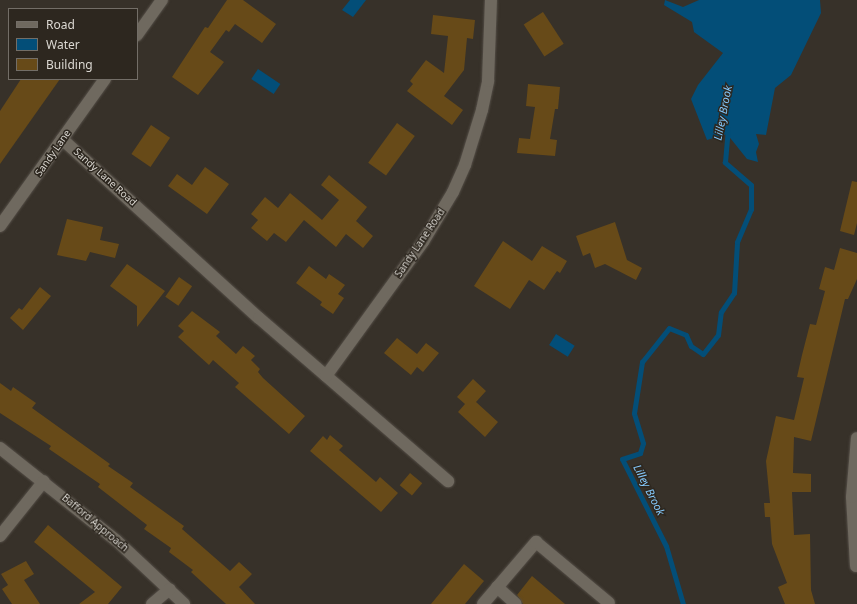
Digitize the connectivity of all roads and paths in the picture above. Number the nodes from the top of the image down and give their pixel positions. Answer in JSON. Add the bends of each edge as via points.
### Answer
{"nodes":[{"id":1,"x":491,"y":0,"type":"edge"},
{"id":2,"x":156,"y":2,"type":"edge"},
{"id":3,"x":138,"y":33,"type":"edge"},
{"id":4,"x":104,"y":80,"type":"edge"},
{"id":5,"x":62,"y":139,"type":"junction"},
{"id":6,"x":0,"y":226,"type":"edge"},
{"id":7,"x":326,"y":376,"type":"junction"},
{"id":8,"x":857,"y":438,"type":"edge"},
{"id":9,"x":0,"y":448,"type":"edge"},
{"id":10,"x":44,"y":481,"type":"junction"},
{"id":11,"x":448,"y":481,"type":"dead end"},
{"id":12,"x":0,"y":536,"type":"edge"},
{"id":13,"x":856,"y":543,"type":"edge"},
{"id":14,"x":856,"y":566,"type":"edge"},
{"id":15,"x":497,"y":588,"type":"junction"},
{"id":16,"x":170,"y":589,"type":"junction"},
{"id":17,"x":609,"y":603,"type":"dead end"},
{"id":18,"x":152,"y":604,"type":"edge"},
{"id":19,"x":184,"y":604,"type":"edge"},
{"id":20,"x":483,"y":604,"type":"edge"},
{"id":21,"x":516,"y":604,"type":"edge"}],
"edges":[{"from":1,"to":7,"type":"street","name":"Sandy Lane Road","via":[[488,81],[465,165],[453,192],[423,242]]},
{"from":2,"to":3,"type":"street"},
{"from":4,"to":5,"type":"street","name":"Sandy Lane"},
{"from":5,"to":6,"type":"street","name":"Sandy Lane"},
{"from":5,"to":7,"type":"street","name":"Sandy Lane Road"},
{"from":7,"to":11,"type":"street","name":"Sandy Lane Road"},
{"from":8,"to":13,"type":"street","via":[[852,497]]},
{"from":9,"to":10,"type":"street","name":"Bafford Approach"},
{"from":10,"to":12,"type":"street"},
{"from":10,"to":16,"type":"street","name":"Bafford Approach"},
{"from":13,"to":14,"type":"street"},
{"from":15,"to":17,"type":"street","via":[[536,542]]},
{"from":15,"to":20,"type":"street"},
{"from":15,"to":21,"type":"street"},
{"from":16,"to":18,"type":"street"},
{"from":16,"to":19,"type":"street","name":"Bafford Approach"}]}
